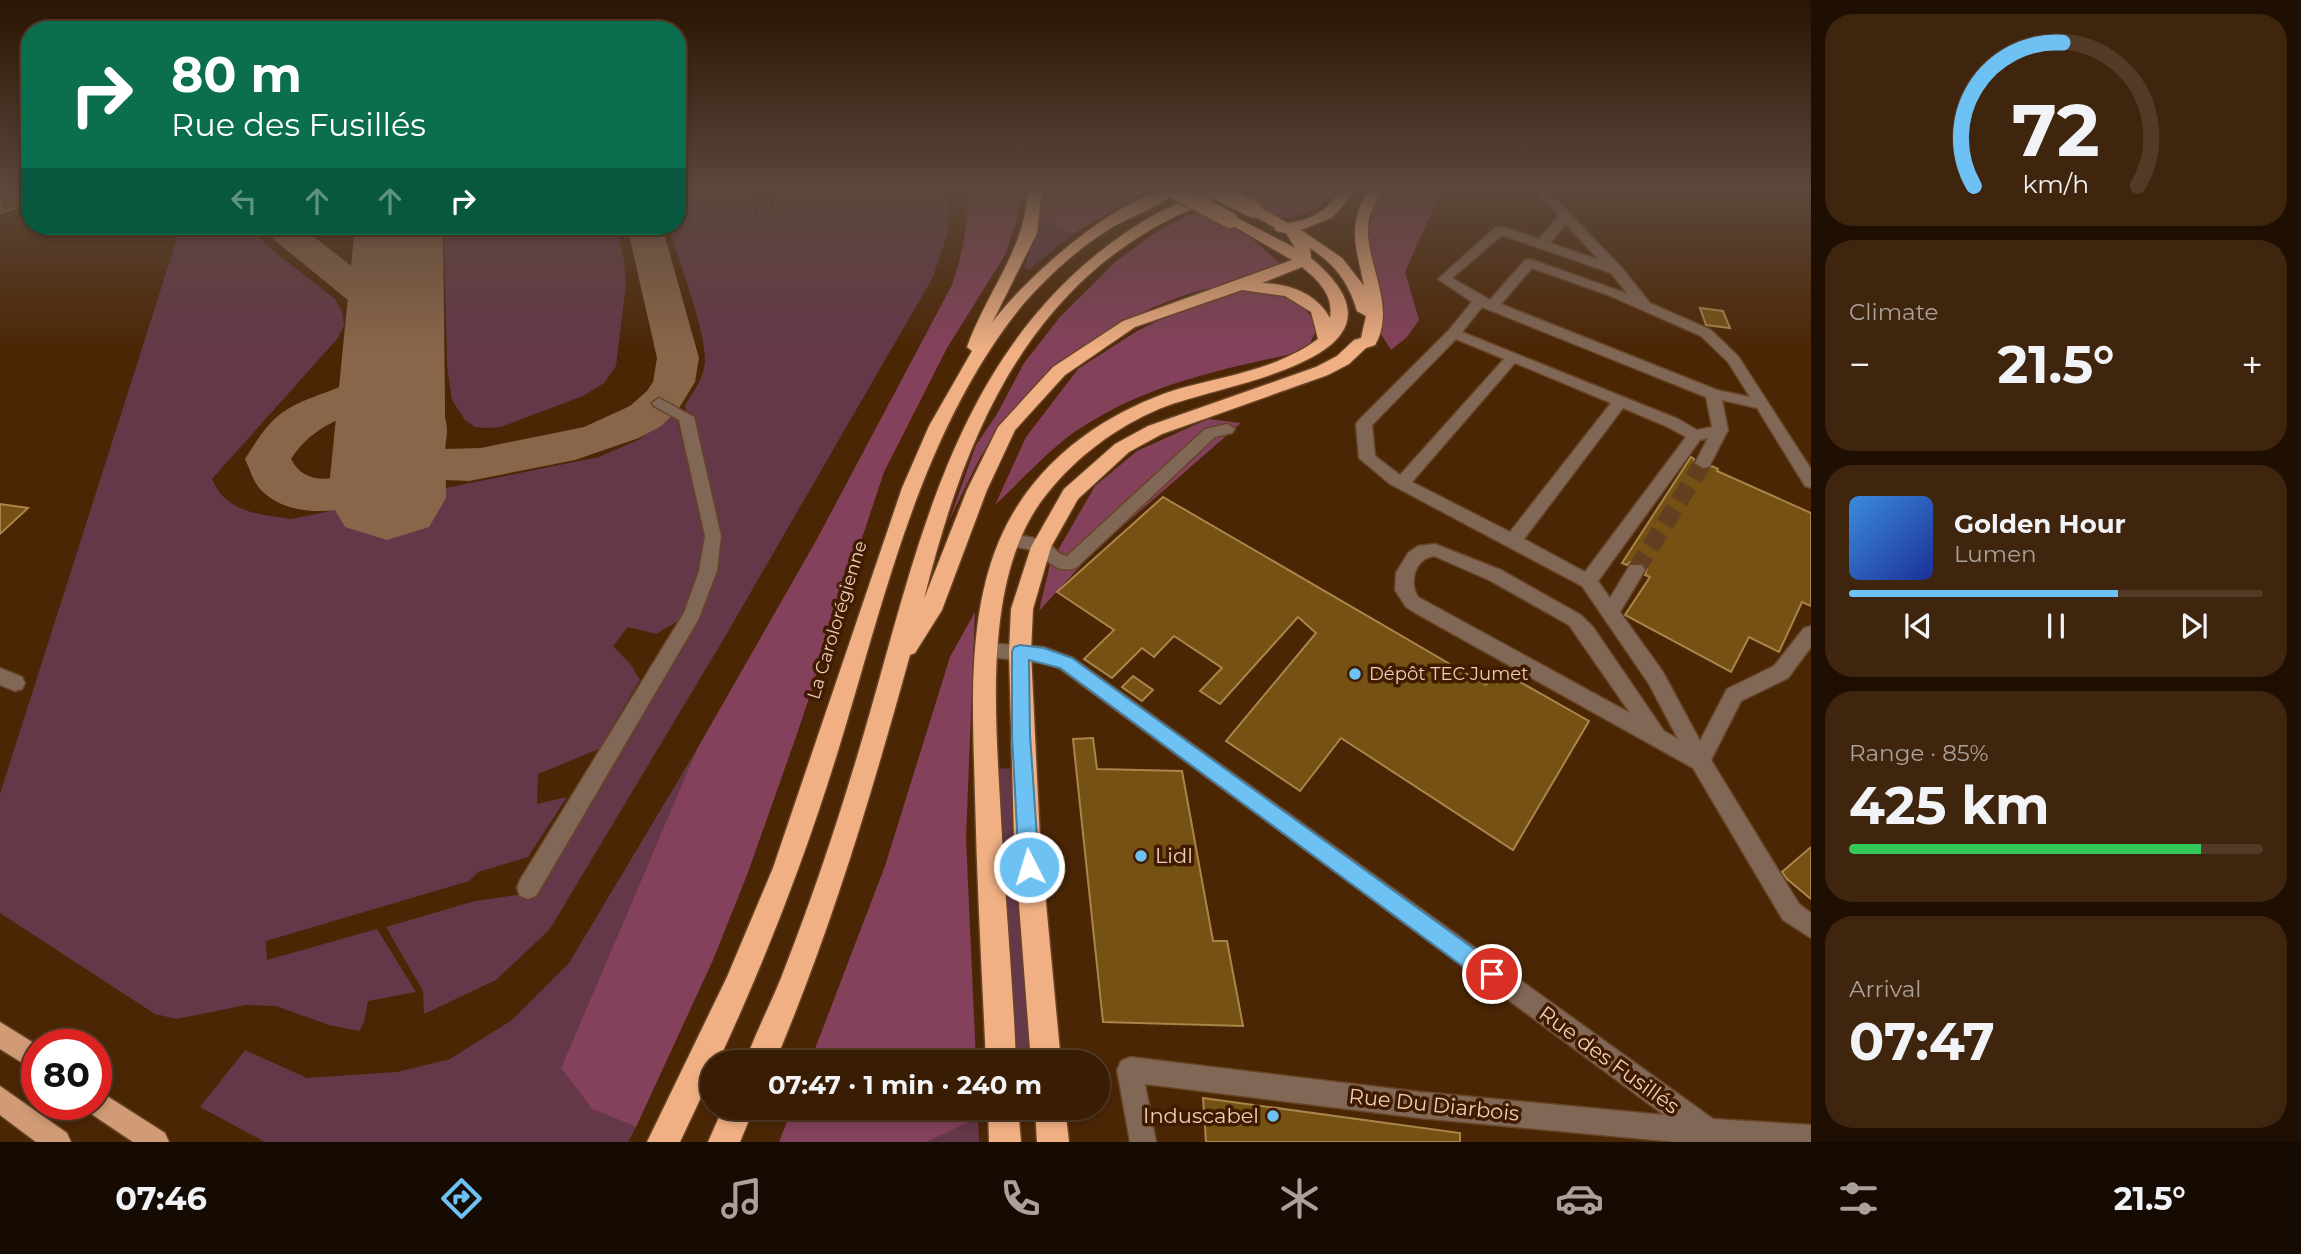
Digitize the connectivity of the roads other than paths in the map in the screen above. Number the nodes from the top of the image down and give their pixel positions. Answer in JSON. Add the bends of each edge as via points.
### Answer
{"nodes":[{"id":1,"x":1025,"y":244,"type":"edge"},
{"id":2,"x":1077,"y":244,"type":"edge"},
{"id":3,"x":1118,"y":244,"type":"edge"},
{"id":4,"x":1274,"y":244,"type":"edge"},
{"id":5,"x":1299,"y":244,"type":"edge"},
{"id":6,"x":1312,"y":244,"type":"edge"},
{"id":7,"x":1363,"y":244,"type":"edge"},
{"id":8,"x":1484,"y":244,"type":"edge"},
{"id":9,"x":1542,"y":244,"type":"edge"},
{"id":10,"x":1592,"y":244,"type":"edge"},
{"id":11,"x":1303,"y":260,"type":"junction"},
{"id":12,"x":1616,"y":270,"type":"junction"},
{"id":13,"x":1225,"y":289,"type":"junction"},
{"id":14,"x":1486,"y":303,"type":"junction"},
{"id":15,"x":1645,"y":306,"type":"junction"},
{"id":16,"x":1454,"y":333,"type":"junction"},
{"id":17,"x":1327,"y":341,"type":"junction"},
{"id":18,"x":1360,"y":344,"type":"junction"},
{"id":19,"x":1513,"y":357,"type":"junction"},
{"id":20,"x":970,"y":365,"type":"junction"},
{"id":21,"x":1713,"y":394,"type":"junction"},
{"id":22,"x":1620,"y":401,"type":"junction"},
{"id":23,"x":659,"y":403,"type":"dead end"},
{"id":24,"x":1762,"y":404,"type":"junction"},
{"id":25,"x":1227,"y":429,"type":"dead end"},
{"id":26,"x":1720,"y":430,"type":"junction"},
{"id":27,"x":1695,"y":436,"type":"junction"},
{"id":28,"x":1703,"y":463,"type":"tunnel mouth"},
{"id":29,"x":1811,"y":482,"type":"edge"},
{"id":30,"x":1402,"y":483,"type":"junction"},
{"id":31,"x":1010,"y":540,"type":"junction"},
{"id":32,"x":1513,"y":541,"type":"junction"},
{"id":33,"x":1041,"y":547,"type":"junction"},
{"id":34,"x":1636,"y":570,"type":"tunnel mouth"},
{"id":35,"x":1588,"y":581,"type":"junction"},
{"id":36,"x":1610,"y":613,"type":"junction"},
{"id":37,"x":1811,"y":633,"type":"edge"},
{"id":38,"x":987,"y":651,"type":"junction"},
{"id":39,"x":1020,"y":652,"type":"junction"},
{"id":40,"x":897,"y":664,"type":"junction"},
{"id":41,"x":1657,"y":737,"type":"junction"},
{"id":42,"x":1700,"y":761,"type":"junction"},
{"id":43,"x":528,"y":888,"type":"dead end"},
{"id":44,"x":1811,"y":928,"type":"edge"},
{"id":45,"x":0,"y":1034,"type":"edge"},
{"id":46,"x":21,"y":1049,"type":"edge"},
{"id":47,"x":765,"y":1050,"type":"edge"},
{"id":48,"x":1000,"y":1050,"type":"edge"},
{"id":49,"x":1045,"y":1050,"type":"edge"},
{"id":50,"x":0,"y":1099,"type":"edge"},
{"id":51,"x":112,"y":1113,"type":"edge"},
{"id":52,"x":734,"y":1120,"type":"edge"},
{"id":53,"x":1004,"y":1120,"type":"edge"},
{"id":54,"x":1051,"y":1120,"type":"edge"},
{"id":55,"x":1709,"y":1132,"type":"junction"},
{"id":56,"x":1811,"y":1138,"type":"edge"},
{"id":57,"x":58,"y":1142,"type":"edge"},
{"id":58,"x":156,"y":1142,"type":"edge"},
{"id":59,"x":663,"y":1142,"type":"edge"},
{"id":60,"x":724,"y":1142,"type":"edge"},
{"id":61,"x":1005,"y":1142,"type":"edge"},
{"id":62,"x":1053,"y":1142,"type":"edge"},
{"id":63,"x":1143,"y":1142,"type":"edge"}],
"edges":[{"from":1,"to":20,"type":"highway","via":[[982,324]]},
{"from":2,"to":20,"type":"highway","name":"La Carolorégienne","via":[[1008,311]]},
{"from":3,"to":40,"type":"highway","via":[[1037,318],[998,372],[946,489]]},
{"from":4,"to":11,"type":"highway"},
{"from":5,"to":11,"type":"highway"},
{"from":6,"to":18,"type":"highway","via":[[1351,273],[1362,295],[1365,313]]},
{"from":7,"to":18,"type":"highway","via":[[1376,300],[1375,326],[1369,341]]},
{"from":8,"to":14,"type":"street","via":[[1444,279]]},
{"from":9,"to":12,"type":"street"},
{"from":10,"to":12,"type":"street"},
{"from":11,"to":13,"type":"highway"},
{"from":11,"to":17,"type":"highway","via":[[1339,298],[1342,313]]},
{"from":12,"to":15,"type":"street"},
{"from":13,"to":17,"type":"highway","via":[[1269,287],[1305,300],[1322,318]]},
{"from":13,"to":40,"type":"highway","via":[[1129,324],[1059,371],[1007,427],[977,490],[931,610]]},
{"from":14,"to":15,"type":"street","via":[[1530,263]]},
{"from":14,"to":16,"type":"street"},
{"from":14,"to":21,"type":"street"},
{"from":15,"to":24,"type":"street","via":[[1706,333],[1733,359]]},
{"from":16,"to":19,"type":"street"},
{"from":16,"to":30,"type":"street","via":[[1364,424],[1367,458]]},
{"from":17,"to":31,"type":"highway","via":[[1281,365],[1178,395],[1109,427],[1059,467],[1034,497]]},
{"from":18,"to":33,"type":"highway","via":[[1322,371],[1155,430],[1122,448],[1071,494]]},
{"from":19,"to":22,"type":"street"},
{"from":19,"to":30,"type":"street"},
{"from":20,"to":59,"type":"highway","name":"La Carolorégienne","via":[[912,480],[800,829],[734,999]]},
{"from":21,"to":24,"type":"street"},
{"from":21,"to":26,"type":"street"},
{"from":22,"to":27,"type":"street"},
{"from":22,"to":32,"type":"street"},
{"from":23,"to":43,"type":"street","via":[[686,417],[713,536],[708,571],[692,615]]},
{"from":24,"to":29,"type":"street"},
{"from":25,"to":33,"type":"street","via":[[1210,433],[1070,563],[1055,560]]},
{"from":26,"to":27,"type":"street"},
{"from":26,"to":28,"type":"street"},
{"from":27,"to":35,"type":"street"},
{"from":30,"to":32,"type":"street"},
{"from":31,"to":33,"type":"street"},
{"from":31,"to":38,"type":"highway","via":[[992,604]]},
{"from":32,"to":35,"type":"street"},
{"from":33,"to":39,"type":"highway","via":[[1022,609]]},
{"from":34,"to":36,"type":"street"},
{"from":35,"to":36,"type":"street"},
{"from":36,"to":42,"type":"street","via":[[1656,678]]},
{"from":37,"to":42,"type":"street","via":[[1781,672],[1734,695]]},
{"from":38,"to":39,"type":"street","name":"Rue des Fusillés"},
{"from":38,"to":48,"type":"highway","via":[[989,836]]},
{"from":39,"to":49,"type":"highway","via":[[1027,839]]},
{"from":39,"to":55,"type":"street","name":"Rue des Fusillés","via":[[1066,663]]},
{"from":40,"to":47,"type":"highway","via":[[846,838]]},
{"from":41,"to":41,"type":"street","via":[[1412,602],[1404,590],[1405,573],[1413,558],[1436,550],[1496,575],[1575,620]]},
{"from":41,"to":42,"type":"street"},
{"from":42,"to":44,"type":"street","via":[[1791,912]]},
{"from":45,"to":46,"type":"main road"},
{"from":50,"to":57,"type":"main road"},
{"from":51,"to":58,"type":"main road"},
{"from":52,"to":60,"type":"highway"},
{"from":53,"to":61,"type":"highway"},
{"from":54,"to":62,"type":"highway"},
{"from":55,"to":56,"type":"street","name":"Rue Du Diarbois"},
{"from":55,"to":63,"type":"street","name":"Rue Du Diarbois","via":[[1420,1105],[1130,1070]]}]}
